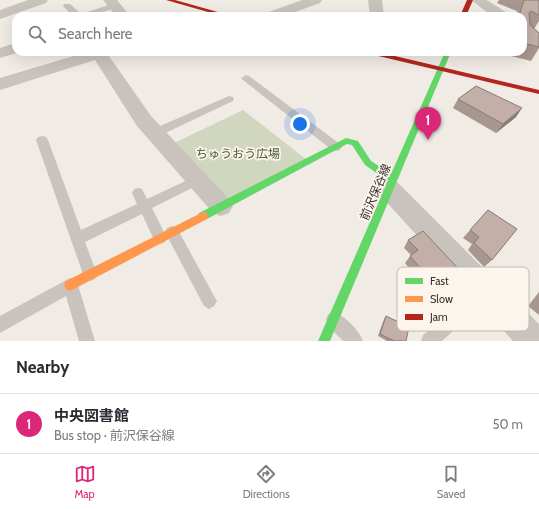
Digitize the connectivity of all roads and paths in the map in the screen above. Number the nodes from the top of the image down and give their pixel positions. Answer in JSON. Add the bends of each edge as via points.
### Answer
{"nodes":[{"id":1,"x":41,"y":0,"type":"edge"},
{"id":2,"x":315,"y":0,"type":"edge"},
{"id":3,"x":375,"y":0,"type":"edge"},
{"id":4,"x":470,"y":0,"type":"edge"},
{"id":5,"x":478,"y":0,"type":"edge"},
{"id":6,"x":178,"y":1,"type":"edge"},
{"id":7,"x":67,"y":6,"type":"dead end"},
{"id":8,"x":116,"y":7,"type":"edge"},
{"id":9,"x":74,"y":12,"type":"edge"},
{"id":10,"x":98,"y":12,"type":"edge"},
{"id":11,"x":215,"y":12,"type":"edge"},
{"id":12,"x":282,"y":12,"type":"edge"},
{"id":13,"x":377,"y":12,"type":"edge"},
{"id":14,"x":465,"y":12,"type":"edge"},
{"id":15,"x":496,"y":12,"type":"edge"},
{"id":16,"x":0,"y":15,"type":"edge"},
{"id":17,"x":12,"y":49,"type":"edge"},
{"id":18,"x":0,"y":53,"type":"edge"},
{"id":19,"x":77,"y":56,"type":"edge"},
{"id":20,"x":103,"y":56,"type":"edge"},
{"id":21,"x":394,"y":56,"type":"edge"},
{"id":22,"x":446,"y":56,"type":"edge"},
{"id":23,"x":61,"y":58,"type":"edge"},
{"id":24,"x":441,"y":70,"type":"junction"},
{"id":25,"x":246,"y":78,"type":"dead end"},
{"id":26,"x":0,"y":84,"type":"edge"},
{"id":27,"x":539,"y":92,"type":"edge"},
{"id":28,"x":230,"y":99,"type":"dead end"},
{"id":29,"x":155,"y":133,"type":"junction"},
{"id":30,"x":42,"y":140,"type":"dead end"},
{"id":31,"x":336,"y":147,"type":"junction"},
{"id":32,"x":198,"y":180,"type":"junction"},
{"id":33,"x":391,"y":184,"type":"junction"},
{"id":34,"x":138,"y":193,"type":"dead end"},
{"id":35,"x":145,"y":206,"type":"junction"},
{"id":36,"x":221,"y":206,"type":"junction"},
{"id":37,"x":166,"y":235,"type":"junction"},
{"id":38,"x":77,"y":239,"type":"junction"},
{"id":39,"x":464,"y":267,"type":"edge"},
{"id":40,"x":90,"y":274,"type":"junction"},
{"id":41,"x":70,"y":285,"type":"junction"},
{"id":42,"x":210,"y":301,"type":"dead end"},
{"id":43,"x":334,"y":320,"type":"junction"},
{"id":44,"x":0,"y":325,"type":"edge"},
{"id":45,"x":441,"y":331,"type":"edge"},
{"id":46,"x":524,"y":331,"type":"edge"},
{"id":47,"x":87,"y":341,"type":"edge"},
{"id":48,"x":324,"y":341,"type":"edge"},
{"id":49,"x":355,"y":341,"type":"edge"},
{"id":50,"x":429,"y":341,"type":"edge"},
{"id":51,"x":534,"y":341,"type":"edge"}],
"edges":[{"from":1,"to":16,"type":"street"},
{"from":2,"to":12,"type":"street"},
{"from":3,"to":13,"type":"street"},
{"from":4,"to":14,"type":"street"},
{"from":5,"to":15,"type":"street"},
{"from":6,"to":11,"type":"street"},
{"from":7,"to":9,"type":"lane"},
{"from":8,"to":10,"type":"lane"},
{"from":17,"to":18,"type":"street"},
{"from":19,"to":23,"type":"street"},
{"from":20,"to":29,"type":"street","via":[[144,121]]},
{"from":21,"to":24,"type":"street"},
{"from":22,"to":24,"type":"street","name":"前沢保谷線"},
{"from":23,"to":26,"type":"street"},
{"from":24,"to":27,"type":"street"},
{"from":24,"to":33,"type":"street","name":"前沢保谷線"},
{"from":25,"to":31,"type":"lane"},
{"from":28,"to":29,"type":"lane"},
{"from":29,"to":32,"type":"street"},
{"from":30,"to":38,"type":"lane"},
{"from":31,"to":33,"type":"street","via":[[346,141],[355,143],[368,163]]},
{"from":31,"to":36,"type":"street"},
{"from":32,"to":35,"type":"lane"},
{"from":32,"to":36,"type":"street"},
{"from":33,"to":39,"type":"street"},
{"from":33,"to":43,"type":"street","name":"前沢保谷線"},
{"from":34,"to":35,"type":"lane"},
{"from":35,"to":37,"type":"lane"},
{"from":35,"to":38,"type":"lane"},
{"from":36,"to":37,"type":"street"},
{"from":37,"to":40,"type":"street"},
{"from":37,"to":42,"type":"lane"},
{"from":38,"to":40,"type":"lane"},
{"from":40,"to":41,"type":"street"},
{"from":41,"to":44,"type":"lane"},
{"from":41,"to":47,"type":"lane"},
{"from":43,"to":48,"type":"street","name":"前沢保谷線"},
{"from":43,"to":49,"type":"lane"},
{"from":45,"to":50,"type":"lane"},
{"from":46,"to":51,"type":"street"}]}
